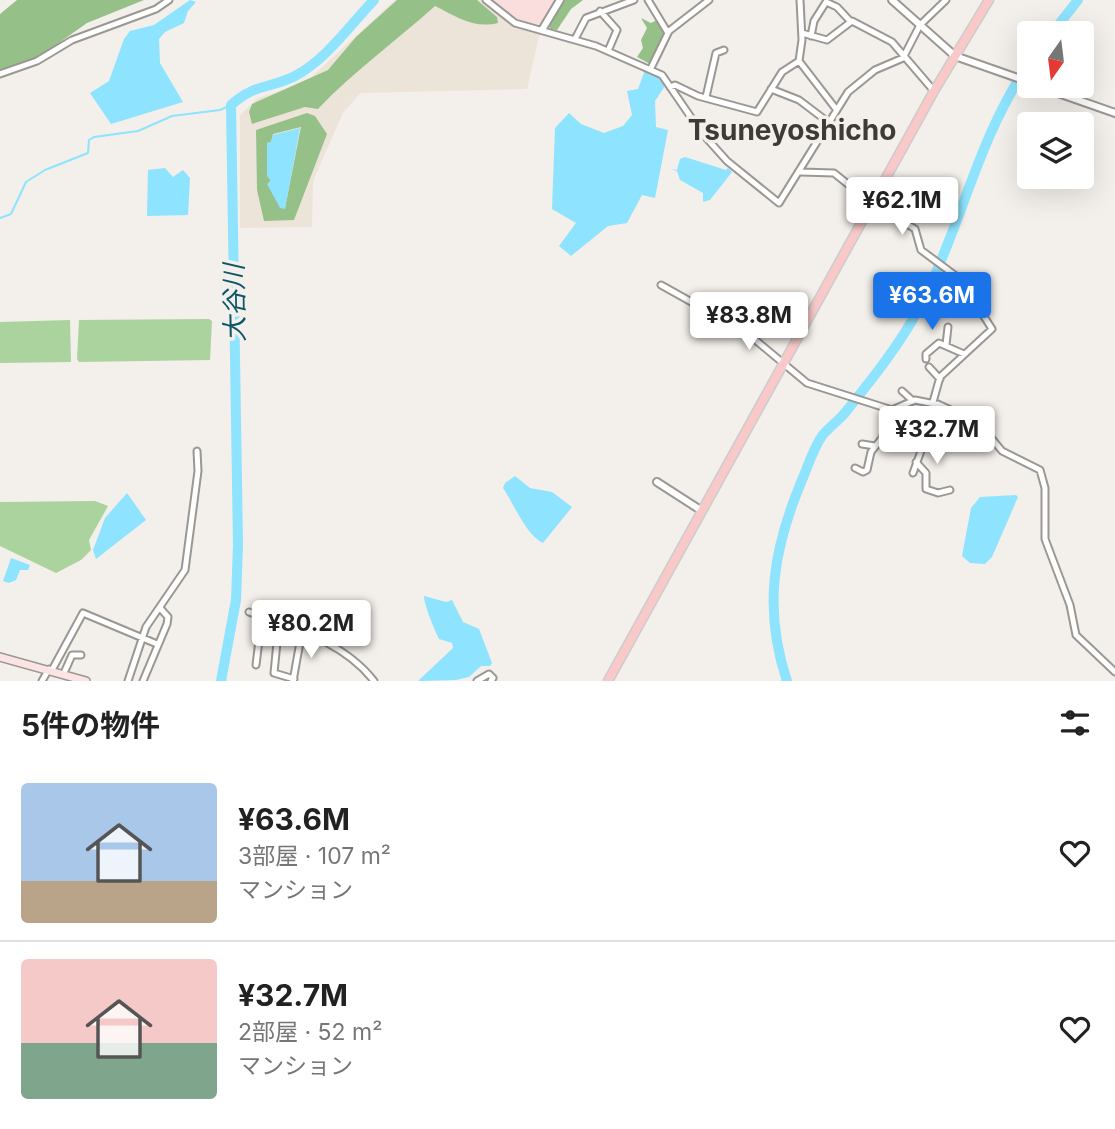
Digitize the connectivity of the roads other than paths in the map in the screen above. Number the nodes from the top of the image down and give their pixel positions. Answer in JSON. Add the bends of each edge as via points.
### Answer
{"nodes":[{"id":1,"x":169,"y":0,"type":"edge"},
{"id":2,"x":486,"y":0,"type":"edge"},
{"id":3,"x":560,"y":0,"type":"edge"},
{"id":4,"x":635,"y":0,"type":"edge"},
{"id":5,"x":648,"y":0,"type":"edge"},
{"id":6,"x":709,"y":0,"type":"edge"},
{"id":7,"x":800,"y":0,"type":"edge"},
{"id":8,"x":892,"y":0,"type":"edge"},
{"id":9,"x":946,"y":0,"type":"edge"},
{"id":10,"x":989,"y":0,"type":"edge"},
{"id":11,"x":600,"y":11,"type":"junction"},
{"id":12,"x":851,"y":22,"type":"junction"},
{"id":13,"x":920,"y":25,"type":"junction"},
{"id":14,"x":542,"y":30,"type":"junction"},
{"id":15,"x":668,"y":33,"type":"junction"},
{"id":16,"x":802,"y":33,"type":"junction"},
{"id":17,"x":811,"y":36,"type":"junction"},
{"id":18,"x":575,"y":39,"type":"junction"},
{"id":19,"x":724,"y":50,"type":"dead end"},
{"id":20,"x":608,"y":51,"type":"junction"},
{"id":21,"x":955,"y":56,"type":"junction"},
{"id":22,"x":902,"y":58,"type":"junction"},
{"id":23,"x":799,"y":61,"type":"junction"},
{"id":24,"x":651,"y":68,"type":"junction"},
{"id":25,"x":0,"y":75,"type":"edge"},
{"id":26,"x":1017,"y":78,"type":"edge"},
{"id":27,"x":670,"y":87,"type":"junction"},
{"id":28,"x":771,"y":89,"type":"junction"},
{"id":29,"x":934,"y":91,"type":"junction"},
{"id":30,"x":706,"y":97,"type":"junction"},
{"id":31,"x":1072,"y":98,"type":"edge"},
{"id":32,"x":836,"y":109,"type":"junction"},
{"id":33,"x":1115,"y":113,"type":"edge"},
{"id":34,"x":828,"y":122,"type":"junction"},
{"id":35,"x":801,"y":172,"type":"junction"},
{"id":36,"x":872,"y":201,"type":"junction"},
{"id":37,"x":661,"y":285,"type":"dead end"},
{"id":38,"x":948,"y":327,"type":"dead end"},
{"id":39,"x":946,"y":345,"type":"junction"},
{"id":40,"x":964,"y":354,"type":"junction"},
{"id":41,"x":926,"y":359,"type":"dead end"},
{"id":42,"x":784,"y":361,"type":"junction"},
{"id":43,"x":929,"y":367,"type":"dead end"},
{"id":44,"x":940,"y":379,"type":"junction"},
{"id":45,"x":902,"y":391,"type":"dead end"},
{"id":46,"x":913,"y":401,"type":"junction"},
{"id":47,"x":936,"y":403,"type":"junction"},
{"id":48,"x":892,"y":410,"type":"junction"},
{"id":49,"x":862,"y":444,"type":"dead end"},
{"id":50,"x":875,"y":446,"type":"junction"},
{"id":51,"x":197,"y":451,"type":"dead end"},
{"id":52,"x":916,"y":462,"type":"junction"},
{"id":53,"x":855,"y":468,"type":"dead end"},
{"id":54,"x":914,"y":473,"type":"dead end"},
{"id":55,"x":657,"y":482,"type":"dead end"},
{"id":56,"x":950,"y":490,"type":"dead end"},
{"id":57,"x":702,"y":511,"type":"junction"},
{"id":58,"x":160,"y":608,"type":"junction"},
{"id":59,"x":250,"y":611,"type":"dead end"},
{"id":60,"x":262,"y":616,"type":"junction"},
{"id":61,"x":279,"y":622,"type":"junction"},
{"id":62,"x":302,"y":631,"type":"junction"},
{"id":63,"x":141,"y":638,"type":"junction"},
{"id":64,"x":157,"y":644,"type":"junction"},
{"id":65,"x":81,"y":655,"type":"dead end"},
{"id":66,"x":0,"y":657,"type":"edge"},
{"id":67,"x":256,"y":665,"type":"dead end"},
{"id":68,"x":50,"y":669,"type":"junction"},
{"id":69,"x":1115,"y":672,"type":"edge"},
{"id":70,"x":64,"y":673,"type":"junction"},
{"id":71,"x":294,"y":680,"type":"edge"},
{"id":72,"x":42,"y":681,"type":"edge"},
{"id":73,"x":86,"y":681,"type":"edge"},
{"id":74,"x":128,"y":681,"type":"edge"},
{"id":75,"x":143,"y":681,"type":"edge"},
{"id":76,"x":374,"y":681,"type":"edge"},
{"id":77,"x":477,"y":681,"type":"edge"},
{"id":78,"x":491,"y":681,"type":"edge"},
{"id":79,"x":608,"y":681,"type":"edge"}],
"edges":[{"from":1,"to":25,"type":"street"},
{"from":2,"to":14,"type":"street","via":[[515,23]]},
{"from":3,"to":14,"type":"street"},
{"from":4,"to":11,"type":"street"},
{"from":5,"to":15,"type":"street"},
{"from":6,"to":15,"type":"street"},
{"from":7,"to":16,"type":"street"},
{"from":8,"to":13,"type":"street"},
{"from":9,"to":13,"type":"street"},
{"from":10,"to":21,"type":"main road"},
{"from":11,"to":18,"type":"street","via":[[582,22]]},
{"from":11,"to":20,"type":"street","via":[[617,30]]},
{"from":12,"to":17,"type":"street","via":[[827,40]]},
{"from":12,"to":17,"type":"street","via":[[826,2]]},
{"from":12,"to":22,"type":"street","via":[[857,21],[873,35],[892,42]]},
{"from":13,"to":21,"type":"street"},
{"from":13,"to":22,"type":"street"},
{"from":14,"to":18,"type":"street"},
{"from":15,"to":24,"type":"street"},
{"from":16,"to":17,"type":"street"},
{"from":16,"to":23,"type":"street"},
{"from":18,"to":20,"type":"street"},
{"from":19,"to":30,"type":"street","via":[[716,53]]},
{"from":20,"to":24,"type":"street"},
{"from":21,"to":26,"type":"street"},
{"from":21,"to":29,"type":"main road"},
{"from":22,"to":29,"type":"street"},
{"from":22,"to":32,"type":"street","via":[[861,80]]},
{"from":23,"to":28,"type":"street","via":[[786,67]]},
{"from":23,"to":32,"type":"street"},
{"from":24,"to":27,"type":"street"},
{"from":27,"to":30,"type":"street"},
{"from":27,"to":35,"type":"street","via":[[727,161],[779,203]]},
{"from":28,"to":30,"type":"street","via":[[757,112]]},
{"from":28,"to":34,"type":"street","via":[[795,98]]},
{"from":29,"to":36,"type":"main road"},
{"from":31,"to":33,"type":"street"},
{"from":32,"to":34,"type":"street"},
{"from":34,"to":35,"type":"street"},
{"from":35,"to":36,"type":"street","via":[[834,173]]},
{"from":36,"to":40,"type":"street","via":[[915,229],[916,244],[960,279],[992,329]]},
{"from":36,"to":42,"type":"main road"},
{"from":37,"to":42,"type":"street","via":[[747,333]]},
{"from":38,"to":39,"type":"street"},
{"from":39,"to":40,"type":"street"},
{"from":39,"to":41,"type":"street","via":[[935,345]]},
{"from":40,"to":44,"type":"street"},
{"from":42,"to":48,"type":"street","via":[[807,383]]},
{"from":42,"to":57,"type":"main road"},
{"from":43,"to":44,"type":"street"},
{"from":44,"to":47,"type":"street"},
{"from":45,"to":46,"type":"street"},
{"from":46,"to":47,"type":"street"},
{"from":46,"to":48,"type":"street"},
{"from":47,"to":52,"type":"street"},
{"from":47,"to":69,"type":"street","via":[[979,423],[1002,451],[1042,472],[1045,539],[1070,605],[1076,635]]},
{"from":48,"to":50,"type":"street"},
{"from":49,"to":50,"type":"street"},
{"from":50,"to":53,"type":"street","via":[[867,470]]},
{"from":51,"to":58,"type":"street","via":[[185,570]]},
{"from":52,"to":54,"type":"street"},
{"from":52,"to":56,"type":"street","via":[[926,473],[926,489]]},
{"from":55,"to":57,"type":"street"},
{"from":57,"to":79,"type":"main road"},
{"from":58,"to":63,"type":"street"},
{"from":58,"to":64,"type":"street","via":[[168,617]]},
{"from":59,"to":60,"type":"street"},
{"from":60,"to":61,"type":"street"},
{"from":60,"to":67,"type":"street"},
{"from":61,"to":62,"type":"street"},
{"from":61,"to":71,"type":"street","via":[[274,673]]},
{"from":62,"to":71,"type":"street"},
{"from":62,"to":76,"type":"street","via":[[361,664]]},
{"from":63,"to":64,"type":"street"},
{"from":63,"to":68,"type":"street","via":[[83,613]]},
{"from":63,"to":74,"type":"street"},
{"from":64,"to":75,"type":"street"},
{"from":65,"to":70,"type":"street","via":[[72,655]]},
{"from":66,"to":68,"type":"main road"},
{"from":68,"to":70,"type":"main road"},
{"from":68,"to":72,"type":"street"},
{"from":70,"to":73,"type":"main road"},
{"from":77,"to":78,"type":"street","via":[[489,674]]}]}
